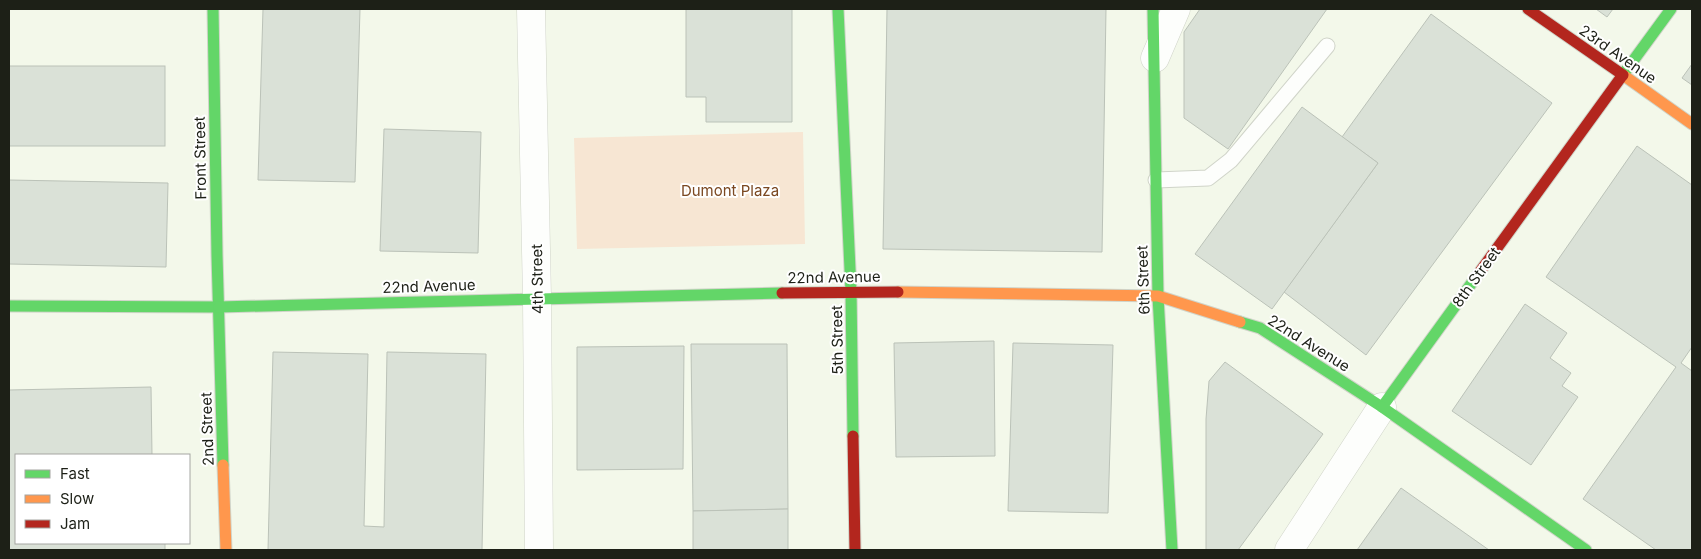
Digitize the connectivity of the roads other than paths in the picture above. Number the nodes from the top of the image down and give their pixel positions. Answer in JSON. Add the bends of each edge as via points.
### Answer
{"nodes":[{"id":1,"x":213,"y":9,"type":"edge"},
{"id":2,"x":531,"y":9,"type":"edge"},
{"id":3,"x":838,"y":9,"type":"edge"},
{"id":4,"x":1152,"y":9,"type":"edge"},
{"id":5,"x":1176,"y":9,"type":"edge"},
{"id":6,"x":1528,"y":9,"type":"edge"},
{"id":7,"x":1671,"y":9,"type":"edge"},
{"id":8,"x":1327,"y":46,"type":"dead end"},
{"id":9,"x":1155,"y":58,"type":"junction"},
{"id":10,"x":1623,"y":76,"type":"junction"},
{"id":11,"x":1692,"y":124,"type":"edge"},
{"id":12,"x":1156,"y":180,"type":"junction"},
{"id":13,"x":851,"y":291,"type":"junction"},
{"id":14,"x":1158,"y":296,"type":"junction"},
{"id":15,"x":537,"y":298,"type":"junction"},
{"id":16,"x":9,"y":306,"type":"edge"},
{"id":17,"x":219,"y":307,"type":"junction"},
{"id":18,"x":1382,"y":407,"type":"junction"},
{"id":19,"x":226,"y":550,"type":"edge"},
{"id":20,"x":539,"y":550,"type":"edge"},
{"id":21,"x":855,"y":550,"type":"edge"},
{"id":22,"x":1172,"y":550,"type":"edge"},
{"id":23,"x":1289,"y":550,"type":"edge"},
{"id":24,"x":1586,"y":550,"type":"edge"}],
"edges":[{"from":1,"to":17,"type":"main road","name":"Front Street"},
{"from":2,"to":15,"type":"street","name":"4th Street"},
{"from":3,"to":13,"type":"main road","name":"5th Street"},
{"from":4,"to":9,"type":"main road","name":"6th Street"},
{"from":5,"to":9,"type":"street"},
{"from":6,"to":10,"type":"main road","name":"23rd Avenue"},
{"from":7,"to":10,"type":"main road","name":"8th Street"},
{"from":8,"to":12,"type":"lane","via":[[1220,171],[1208,178]]},
{"from":9,"to":12,"type":"main road","name":"6th Street"},
{"from":10,"to":11,"type":"main road","name":"23rd Avenue"},
{"from":10,"to":18,"type":"main road","name":"8th Street"},
{"from":12,"to":14,"type":"main road","name":"6th Street"},
{"from":13,"to":14,"type":"main road","name":"22nd Avenue"},
{"from":13,"to":15,"type":"main road","name":"22nd Avenue"},
{"from":13,"to":21,"type":"main road","name":"5th Street"},
{"from":14,"to":18,"type":"main road","name":"22nd Avenue","via":[[1260,328]]},
{"from":14,"to":22,"type":"main road","name":"6th Street"},
{"from":15,"to":17,"type":"main road","name":"22nd Avenue"},
{"from":15,"to":20,"type":"street","name":"4th Street"},
{"from":16,"to":17,"type":"main road","name":"22nd Avenue"},
{"from":17,"to":19,"type":"main road","name":"2nd Street"},
{"from":18,"to":23,"type":"street","name":"8th Street"},
{"from":18,"to":24,"type":"main road","name":"22nd Avenue"}]}
